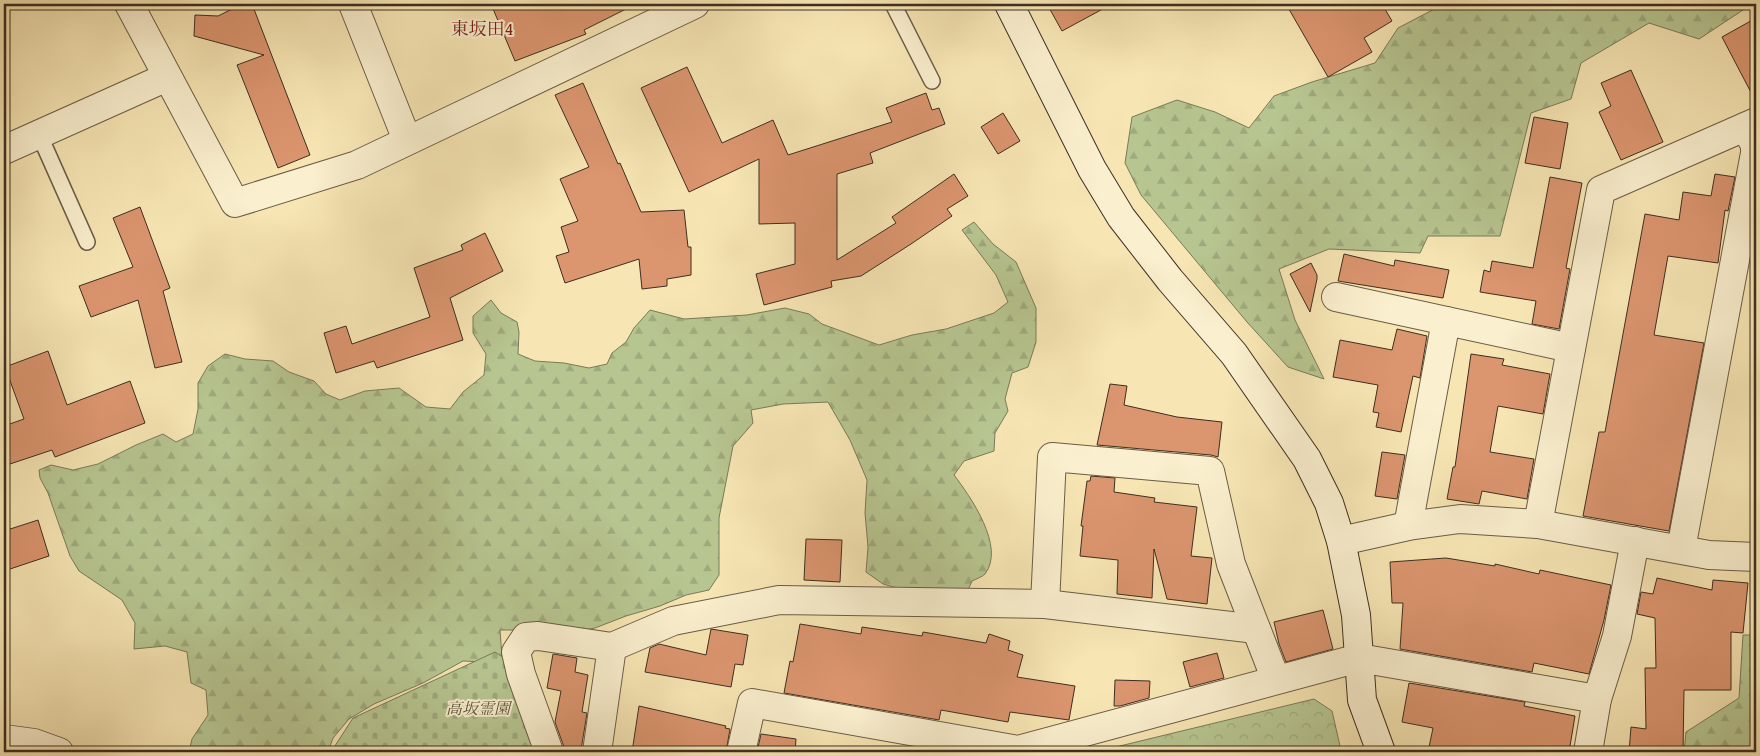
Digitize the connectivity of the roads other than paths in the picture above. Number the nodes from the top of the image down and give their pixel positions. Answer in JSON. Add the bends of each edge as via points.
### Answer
{"nodes":[{"id":1,"x":129,"y":4,"type":"edge"},
{"id":2,"x":353,"y":4,"type":"edge"},
{"id":3,"x":694,"y":4,"type":"edge"},
{"id":4,"x":893,"y":4,"type":"edge"},
{"id":5,"x":1009,"y":4,"type":"edge"},
{"id":6,"x":167,"y":77,"type":"junction"},
{"id":7,"x":932,"y":81,"type":"dead end"},
{"id":8,"x":1750,"y":124,"type":"edge"},
{"id":9,"x":39,"y":134,"type":"junction"},
{"id":10,"x":407,"y":140,"type":"junction"},
{"id":11,"x":4,"y":150,"type":"edge"},
{"id":12,"x":87,"y":242,"type":"dead end"},
{"id":13,"x":1336,"y":297,"type":"dead end"},
{"id":14,"x":1446,"y":321,"type":"junction"},
{"id":15,"x":1572,"y":348,"type":"junction"},
{"id":16,"x":1538,"y":524,"type":"junction"},
{"id":17,"x":1408,"y":526,"type":"junction"},
{"id":18,"x":1341,"y":541,"type":"junction"},
{"id":19,"x":1635,"y":541,"type":"junction"},
{"id":20,"x":1681,"y":548,"type":"junction"},
{"id":21,"x":1756,"y":557,"type":"edge"},
{"id":22,"x":1045,"y":604,"type":"junction"},
{"id":23,"x":1256,"y":628,"type":"junction"},
{"id":24,"x":612,"y":647,"type":"junction"},
{"id":25,"x":1359,"y":658,"type":"junction"},
{"id":26,"x":1276,"y":680,"type":"junction"},
{"id":27,"x":1597,"y":699,"type":"junction"},
{"id":28,"x":4,"y":739,"type":"edge"},
{"id":29,"x":1018,"y":751,"type":"edge"},
{"id":30,"x":60,"y":752,"type":"edge"},
{"id":31,"x":549,"y":752,"type":"edge"},
{"id":32,"x":597,"y":752,"type":"edge"},
{"id":33,"x":741,"y":752,"type":"edge"},
{"id":34,"x":1381,"y":752,"type":"edge"},
{"id":35,"x":1588,"y":752,"type":"edge"}],
"edges":[{"from":1,"to":6,"type":"street"},
{"from":2,"to":10,"type":"street"},
{"from":3,"to":10,"type":"street"},
{"from":4,"to":7,"type":"lane"},
{"from":5,"to":18,"type":"street","via":[[1092,169],[1121,217],[1234,354],[1308,458],[1329,503]]},
{"from":6,"to":9,"type":"street"},
{"from":6,"to":10,"type":"street","via":[[234,202],[357,164]]},
{"from":8,"to":15,"type":"street","via":[[1601,190]]},
{"from":8,"to":20,"type":"street","via":[[1755,153]]},
{"from":9,"to":11,"type":"street"},
{"from":9,"to":12,"type":"lane"},
{"from":13,"to":14,"type":"street"},
{"from":14,"to":15,"type":"street"},
{"from":14,"to":17,"type":"street"},
{"from":15,"to":16,"type":"street"},
{"from":16,"to":17,"type":"street","via":[[1460,519]]},
{"from":16,"to":19,"type":"street"},
{"from":17,"to":18,"type":"street"},
{"from":18,"to":25,"type":"street","via":[[1356,615]]},
{"from":19,"to":20,"type":"street"},
{"from":19,"to":27,"type":"street","via":[[1618,636]]},
{"from":20,"to":21,"type":"street","via":[[1709,555]]},
{"from":22,"to":23,"type":"street"},
{"from":22,"to":23,"type":"street","via":[[1052,457],[1210,472],[1231,564]]},
{"from":22,"to":24,"type":"street","via":[[780,600],[673,621]]},
{"from":23,"to":26,"type":"street"},
{"from":24,"to":31,"type":"street","via":[[538,636],[526,637],[516,652],[520,674]]},
{"from":24,"to":32,"type":"street"},
{"from":25,"to":26,"type":"street"},
{"from":25,"to":27,"type":"street"},
{"from":25,"to":34,"type":"street","via":[[1362,700]]},
{"from":26,"to":29,"type":"street"},
{"from":27,"to":35,"type":"street"},
{"from":28,"to":30,"type":"street","via":[[34,743]]},
{"from":29,"to":33,"type":"street","via":[[752,703]]}]}
